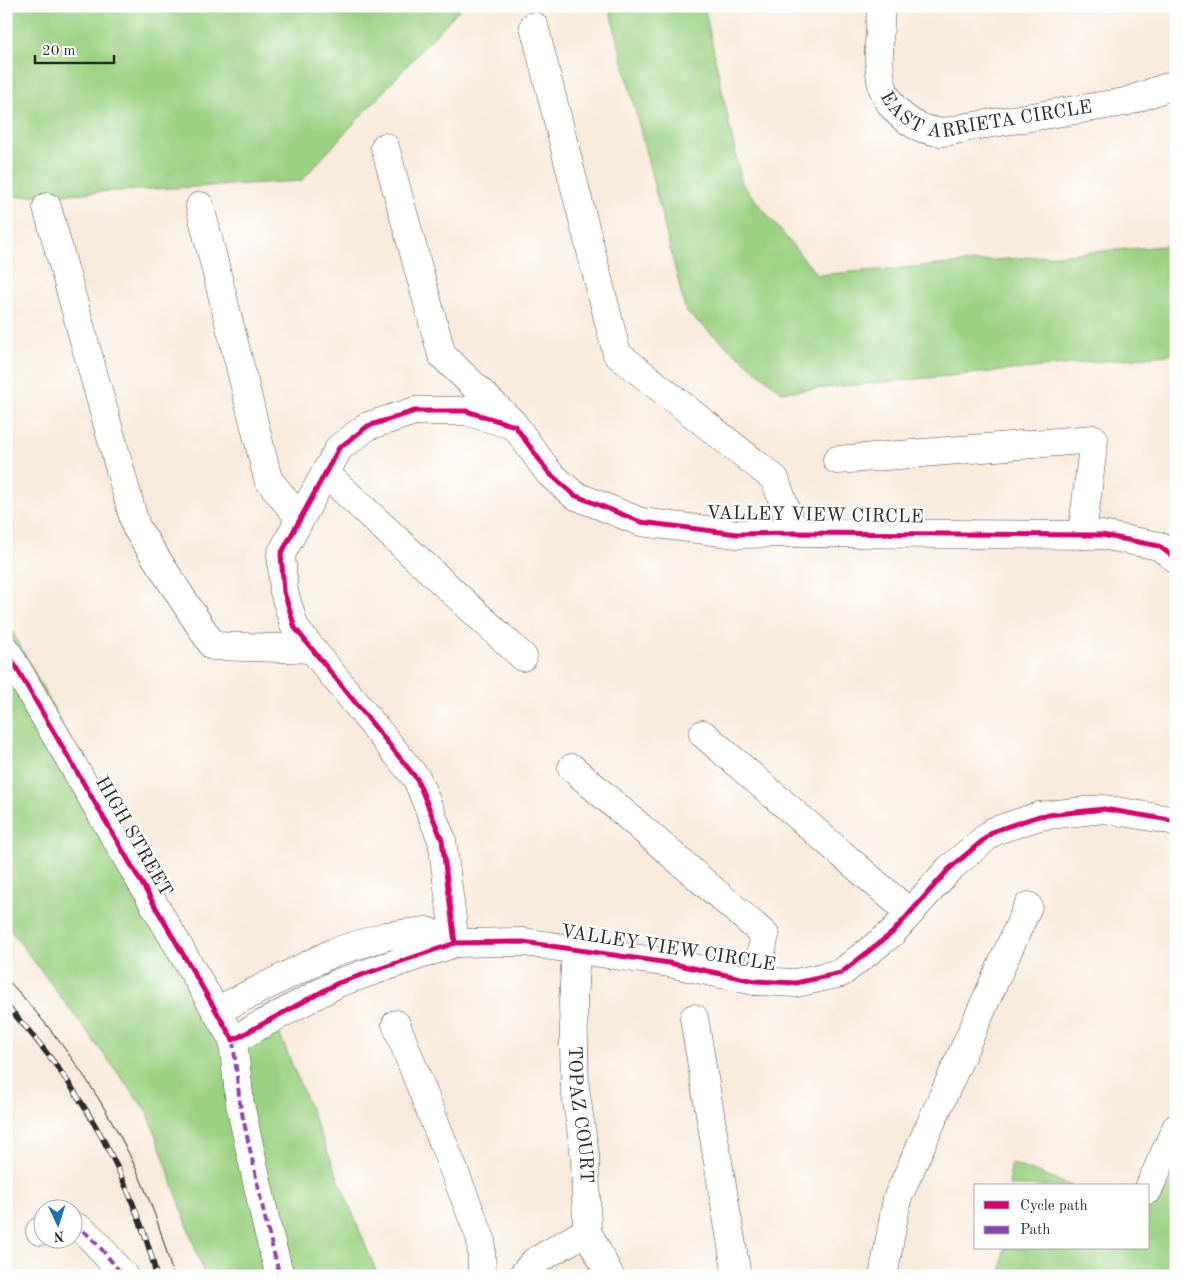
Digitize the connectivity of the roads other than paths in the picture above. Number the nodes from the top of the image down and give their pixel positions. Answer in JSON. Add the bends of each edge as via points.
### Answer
{"nodes":[{"id":1,"x":881,"y":6,"type":"edge"},
{"id":2,"x":534,"y":26,"type":"dead end"},
{"id":3,"x":1176,"y":84,"type":"edge"},
{"id":4,"x":386,"y":147,"type":"dead end"},
{"id":5,"x":47,"y":206,"type":"dead end"},
{"id":6,"x":200,"y":206,"type":"dead end"},
{"id":7,"x":515,"y":426,"type":"junction"},
{"id":8,"x":838,"y":460,"type":"dead end"},
{"id":9,"x":325,"y":473,"type":"junction"},
{"id":10,"x":300,"y":519,"type":"junction"},
{"id":11,"x":794,"y":533,"type":"junction"},
{"id":12,"x":1082,"y":535,"type":"junction"},
{"id":13,"x":1176,"y":559,"type":"edge"},
{"id":14,"x":311,"y":649,"type":"junction"},
{"id":15,"x":6,"y":650,"type":"edge"},
{"id":16,"x":523,"y":657,"type":"dead end"},
{"id":17,"x":703,"y":734,"type":"dead end"},
{"id":18,"x":572,"y":768,"type":"dead end"},
{"id":19,"x":1176,"y":821,"type":"edge"},
{"id":20,"x":1028,"y":906,"type":"dead end"},
{"id":21,"x":910,"y":913,"type":"junction"},
{"id":22,"x":455,"y":943,"type":"junction"},
{"id":23,"x":576,"y":949,"type":"junction"},
{"id":24,"x":755,"y":981,"type":"junction"},
{"id":25,"x":216,"y":1011,"type":"junction"},
{"id":26,"x":694,"y":1018,"type":"dead end"},
{"id":27,"x":396,"y":1024,"type":"dead end"},
{"id":28,"x":233,"y":1040,"type":"junction"},
{"id":29,"x":1176,"y":1128,"type":"edge"},
{"id":30,"x":1150,"y":1186,"type":"edge"},
{"id":31,"x":82,"y":1230,"type":"edge"},
{"id":32,"x":587,"y":1231,"type":"junction"},
{"id":33,"x":905,"y":1250,"type":"dead end"},
{"id":34,"x":880,"y":1274,"type":"edge"},
{"id":35,"x":124,"y":1276,"type":"edge"},
{"id":36,"x":280,"y":1276,"type":"edge"},
{"id":37,"x":482,"y":1276,"type":"edge"},
{"id":38,"x":522,"y":1276,"type":"edge"},
{"id":39,"x":610,"y":1276,"type":"edge"},
{"id":40,"x":738,"y":1276,"type":"edge"}],
"edges":[{"from":1,"to":3,"type":"street","name":"EAST ARRIETA CIRCLE","via":[[880,67],[886,95],[904,118],[929,130],[942,132],[1125,102]]},
{"from":2,"to":11,"type":"street","via":[[617,354],[775,479]]},
{"from":4,"to":7,"type":"street","name":"VALLEY VIEW CIRCLE","via":[[442,355]]},
{"from":5,"to":14,"type":"street","via":[[136,527],[213,646]]},
{"from":6,"to":10,"type":"street","via":[[268,479]]},
{"from":7,"to":9,"type":"street","via":[[466,411],[415,411],[368,426],[339,448]]},
{"from":7,"to":11,"type":"street","name":"VALLEY VIEW CIRCLE","via":[[550,474],[574,495],[641,522],[737,534]]},
{"from":8,"to":12,"type":"street","via":[[1094,439]]},
{"from":9,"to":10,"type":"street"},
{"from":9,"to":16,"type":"street"},
{"from":10,"to":14,"type":"street","via":[[281,554],[284,592],[295,628]]},
{"from":11,"to":12,"type":"street","name":"VALLEY VIEW CIRCLE"},
{"from":12,"to":13,"type":"street","name":"VALLEY VIEW CIRCLE","via":[[1102,535],[1159,546]]},
{"from":14,"to":22,"type":"street","via":[[417,779],[442,840]]},
{"from":15,"to":25,"type":"street","name":"HIGH STREET"},
{"from":17,"to":21,"type":"street"},
{"from":18,"to":24,"type":"street","via":[[766,935]]},
{"from":19,"to":21,"type":"street","name":"VALLEY VIEW CIRCLE","via":[[1104,810],[1039,816],[994,831],[949,869]]},
{"from":20,"to":34,"type":"street","via":[[896,1199]]},
{"from":21,"to":24,"type":"street","name":"VALLEY VIEW CIRCLE","via":[[892,934],[841,973],[796,983]]},
{"from":22,"to":23,"type":"street","name":"VALLEY VIEW CIRCLE","via":[[523,942]]},
{"from":22,"to":25,"type":"street","via":[[426,931],[386,936],[334,952]]},
{"from":22,"to":28,"type":"street","name":"VALLEY VIEW CIRCLE","via":[[338,983]]},
{"from":23,"to":24,"type":"street","name":"VALLEY VIEW CIRCLE"},
{"from":23,"to":32,"type":"street","name":"TOPAZ COURT","via":[[573,1002],[575,1088],[585,1156]]},
{"from":25,"to":28,"type":"street","name":"HIGH STREET"},
{"from":26,"to":40,"type":"street"},
{"from":27,"to":37,"type":"street","via":[[481,1239]]},
{"from":28,"to":36,"type":"street","via":[[240,1104],[266,1227]]},
{"from":29,"to":30,"type":"street"},
{"from":31,"to":35,"type":"street"},
{"from":32,"to":38,"type":"street","via":[[534,1262]]},
{"from":32,"to":39,"type":"street","name":"TOPAZ COURT"},
{"from":33,"to":34,"type":"street"}]}
